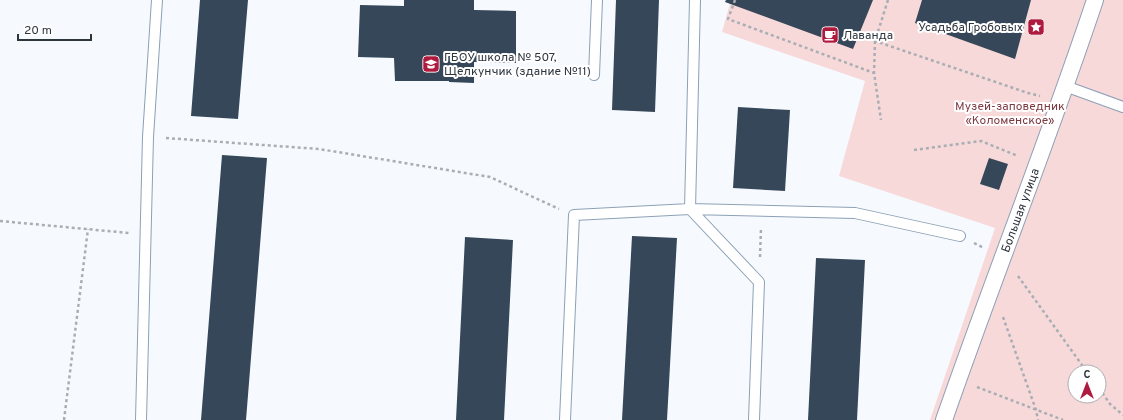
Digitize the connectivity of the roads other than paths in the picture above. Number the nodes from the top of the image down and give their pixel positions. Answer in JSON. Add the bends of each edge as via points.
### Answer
{"nodes":[{"id":1,"x":156,"y":0,"type":"edge"},
{"id":2,"x":597,"y":0,"type":"edge"},
{"id":3,"x":695,"y":0,"type":"edge"},
{"id":4,"x":1095,"y":0,"type":"edge"},
{"id":5,"x":594,"y":75,"type":"dead end"},
{"id":6,"x":1062,"y":93,"type":"junction"},
{"id":7,"x":1123,"y":106,"type":"edge"},
{"id":8,"x":690,"y":209,"type":"junction"},
{"id":9,"x":960,"y":236,"type":"road end"},
{"id":10,"x":141,"y":420,"type":"edge"},
{"id":11,"x":565,"y":420,"type":"edge"},
{"id":12,"x":754,"y":420,"type":"edge"},
{"id":13,"x":944,"y":420,"type":"edge"}],
"edges":[{"from":1,"to":10,"type":"lane","via":[[148,137]]},
{"from":2,"to":5,"type":"lane"},
{"from":3,"to":8,"type":"lane"},
{"from":4,"to":6,"type":"street","name":"Большая улица"},
{"from":6,"to":7,"type":"lane"},
{"from":6,"to":13,"type":"street","name":"Большая улица"},
{"from":8,"to":9,"type":"lane","via":[[855,213]]},
{"from":8,"to":11,"type":"lane","via":[[574,215]]},
{"from":8,"to":12,"type":"lane","via":[[759,282]]}]}
